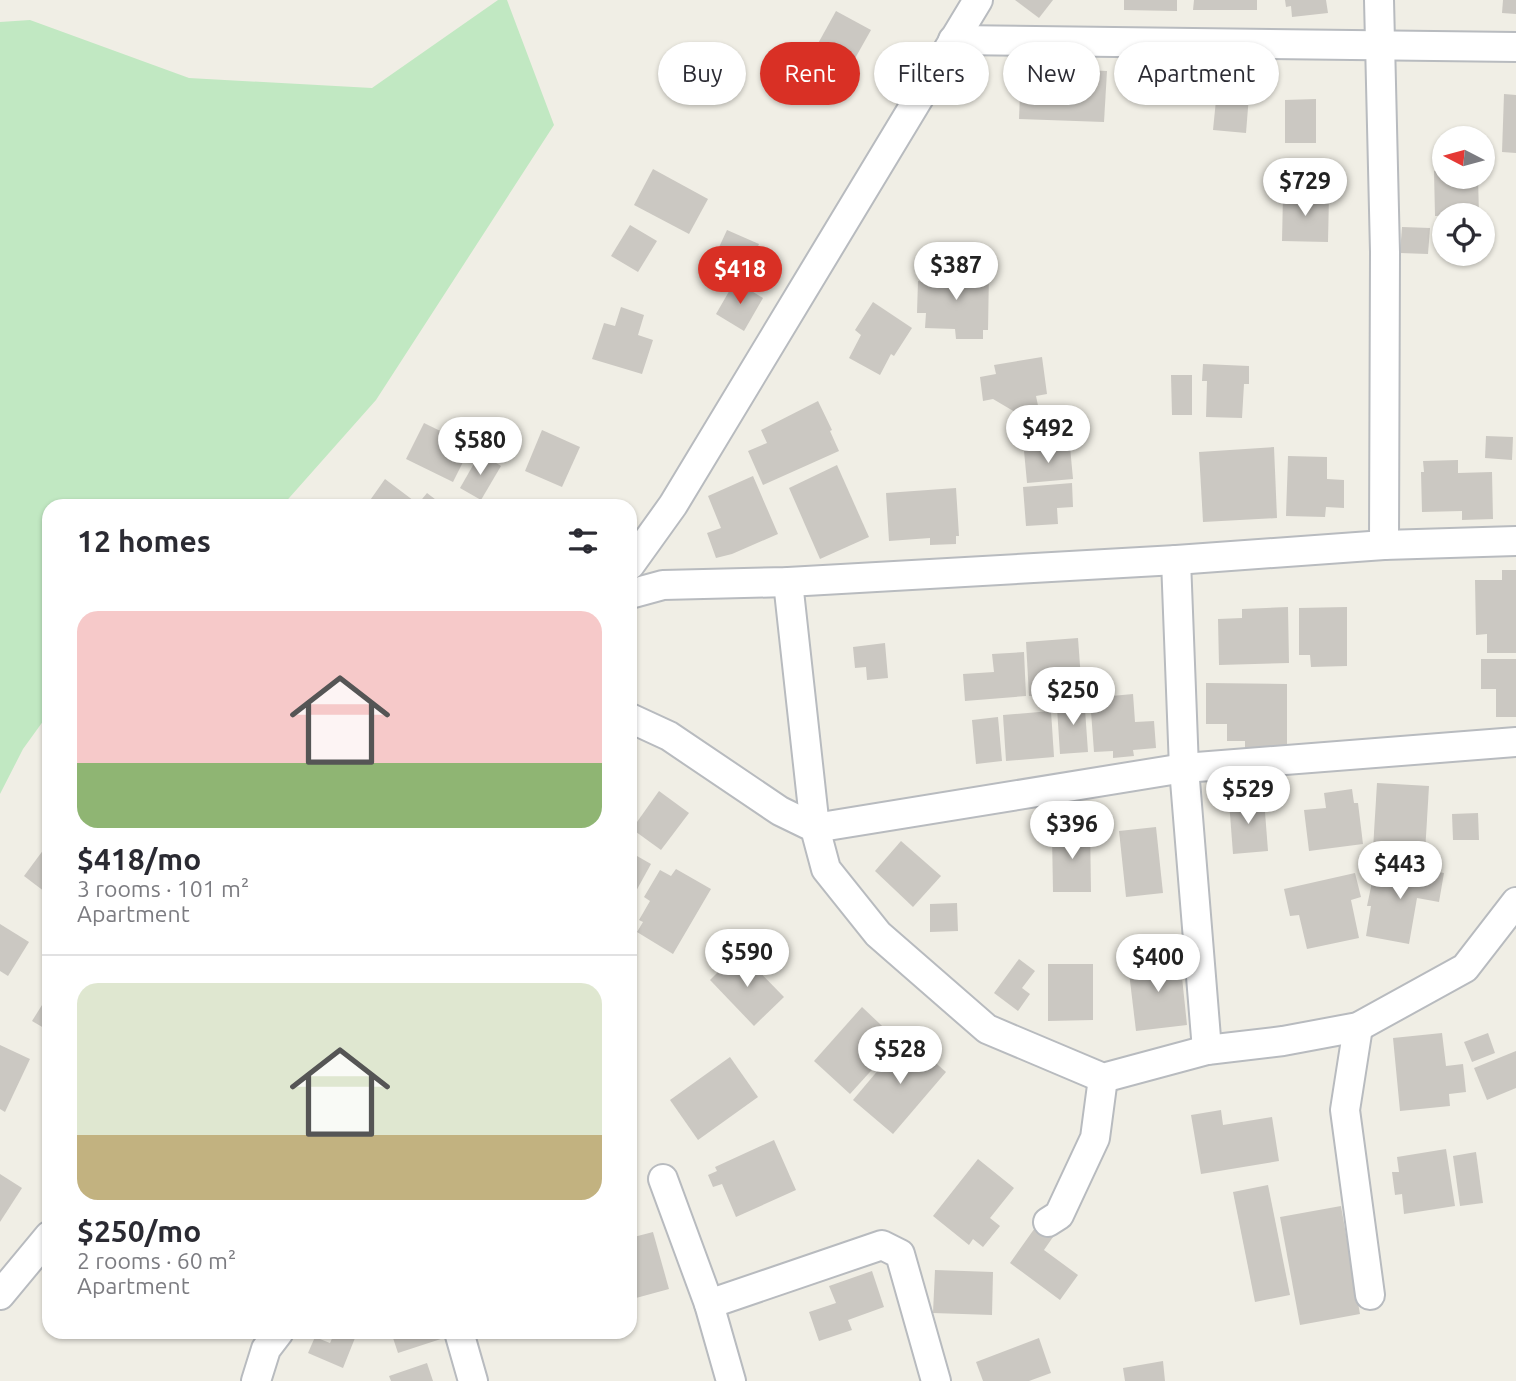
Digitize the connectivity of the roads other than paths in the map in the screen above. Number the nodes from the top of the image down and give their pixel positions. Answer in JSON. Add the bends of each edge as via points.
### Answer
{"nodes":[{"id":1,"x":978,"y":0,"type":"edge"},
{"id":2,"x":1379,"y":0,"type":"edge"},
{"id":3,"x":953,"y":40,"type":"junction"},
{"id":4,"x":1380,"y":45,"type":"junction"},
{"id":5,"x":1516,"y":47,"type":"edge"},
{"id":6,"x":1516,"y":541,"type":"edge"},
{"id":7,"x":1384,"y":545,"type":"junction"},
{"id":8,"x":637,"y":555,"type":"edge"},
{"id":9,"x":1176,"y":560,"type":"junction"},
{"id":10,"x":788,"y":582,"type":"junction"},
{"id":11,"x":637,"y":592,"type":"edge"},
{"id":12,"x":637,"y":721,"type":"edge"},
{"id":13,"x":1516,"y":742,"type":"edge"},
{"id":14,"x":1184,"y":768,"type":"junction"},
{"id":15,"x":815,"y":828,"type":"junction"},
{"id":16,"x":1516,"y":902,"type":"edge"},
{"id":17,"x":1357,"y":1027,"type":"junction"},
{"id":18,"x":1207,"y":1050,"type":"junction"},
{"id":19,"x":1103,"y":1078,"type":"junction"},
{"id":20,"x":663,"y":1179,"type":"dead end"},
{"id":21,"x":1048,"y":1222,"type":"dead end"},
{"id":22,"x":42,"y":1244,"type":"edge"},
{"id":23,"x":1370,"y":1294,"type":"dead end"},
{"id":24,"x":0,"y":1295,"type":"edge"},
{"id":25,"x":709,"y":1304,"type":"junction"},
{"id":26,"x":274,"y":1339,"type":"edge"},
{"id":27,"x":461,"y":1339,"type":"edge"},
{"id":28,"x":256,"y":1381,"type":"edge"},
{"id":29,"x":473,"y":1381,"type":"edge"},
{"id":30,"x":732,"y":1381,"type":"edge"},
{"id":31,"x":936,"y":1381,"type":"edge"}],
"edges":[{"from":1,"to":3,"type":"street"},
{"from":2,"to":4,"type":"street"},
{"from":3,"to":4,"type":"street"},
{"from":3,"to":8,"type":"street","via":[[673,505]]},
{"from":4,"to":5,"type":"street"},
{"from":4,"to":7,"type":"street"},
{"from":6,"to":7,"type":"street"},
{"from":7,"to":9,"type":"street"},
{"from":9,"to":10,"type":"street"},
{"from":9,"to":14,"type":"street"},
{"from":10,"to":11,"type":"street","via":[[663,585]]},
{"from":10,"to":15,"type":"street"},
{"from":12,"to":15,"type":"street","via":[[669,736],[780,811]]},
{"from":13,"to":14,"type":"street"},
{"from":14,"to":15,"type":"street"},
{"from":14,"to":18,"type":"street"},
{"from":15,"to":19,"type":"street","via":[[826,869],[878,934],[967,1012],[987,1029]]},
{"from":16,"to":17,"type":"street","via":[[1465,968]]},
{"from":17,"to":18,"type":"street"},
{"from":17,"to":23,"type":"street","via":[[1345,1110]]},
{"from":18,"to":19,"type":"street"},
{"from":19,"to":21,"type":"street","via":[[1095,1138],[1059,1216]]},
{"from":20,"to":25,"type":"street"},
{"from":22,"to":24,"type":"street"},
{"from":25,"to":30,"type":"street"},
{"from":25,"to":31,"type":"street","via":[[882,1245],[900,1254]]},
{"from":26,"to":28,"type":"street"},
{"from":27,"to":29,"type":"street"}]}
